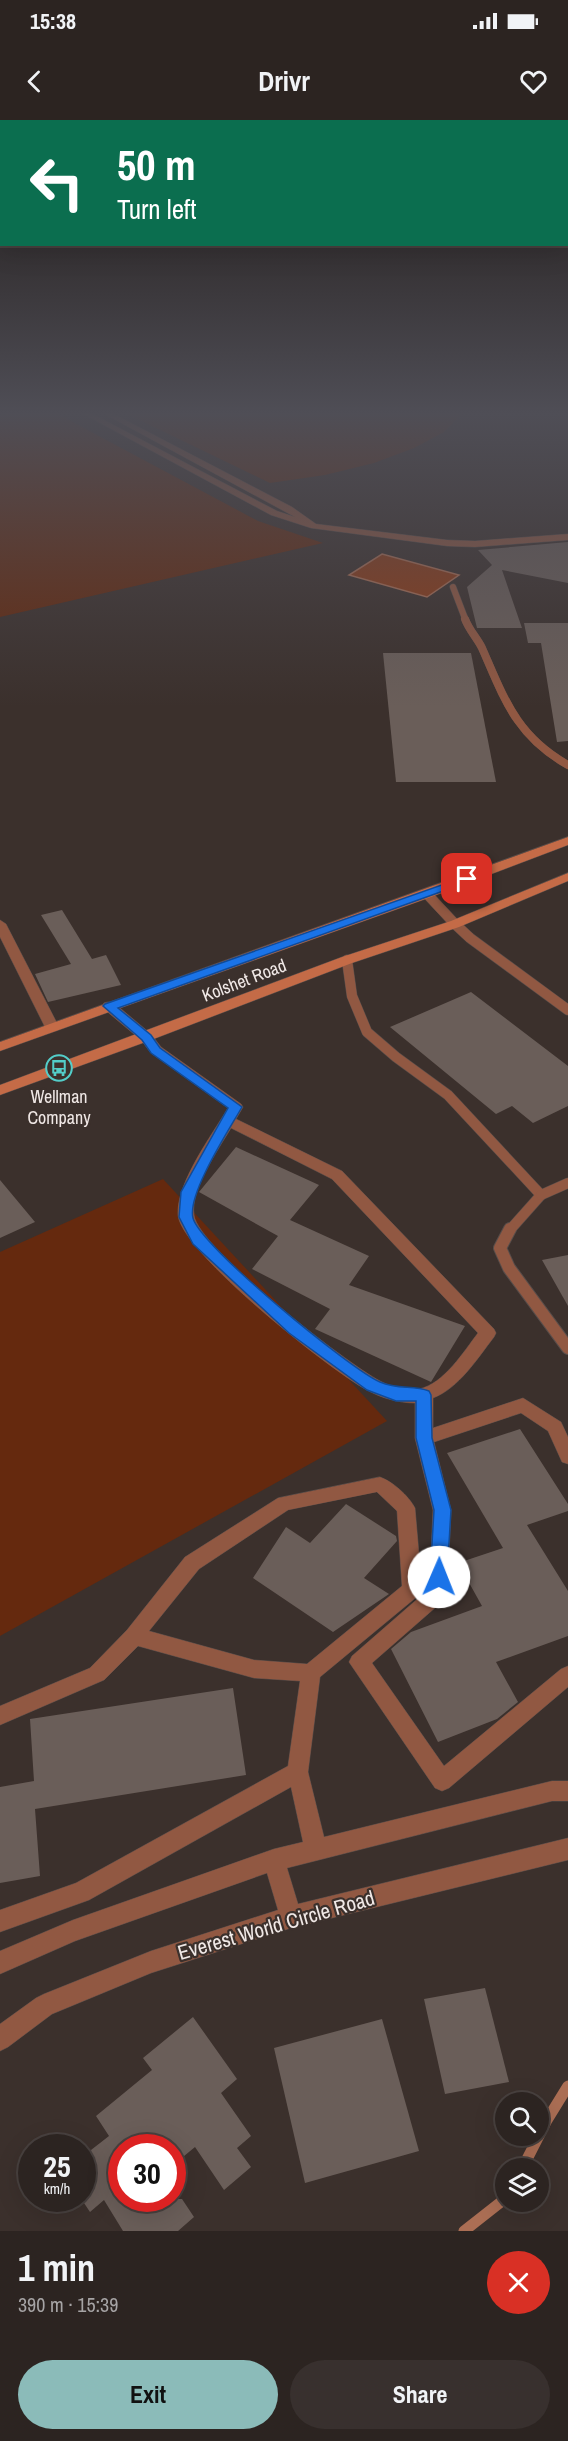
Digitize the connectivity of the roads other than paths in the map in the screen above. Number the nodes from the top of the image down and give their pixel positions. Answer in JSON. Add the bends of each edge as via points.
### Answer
{"nodes":[{"id":1,"x":267,"y":510,"type":"edge"},
{"id":2,"x":290,"y":510,"type":"edge"},
{"id":3,"x":314,"y":526,"type":"junction"},
{"id":4,"x":568,"y":537,"type":"edge"},
{"id":5,"x":453,"y":587,"type":"dead end"},
{"id":6,"x":568,"y":765,"type":"edge"},
{"id":7,"x":568,"y":841,"type":"edge"},
{"id":8,"x":568,"y":877,"type":"edge"},
{"id":9,"x":427,"y":894,"type":"junction"},
{"id":10,"x":0,"y":924,"type":"edge"},
{"id":11,"x":455,"y":924,"type":"junction"},
{"id":12,"x":347,"y":960,"type":"junction"},
{"id":13,"x":109,"y":1006,"type":"junction"},
{"id":14,"x":568,"y":1010,"type":"edge"},
{"id":15,"x":52,"y":1027,"type":"junction"},
{"id":16,"x":146,"y":1037,"type":"junction"},
{"id":17,"x":0,"y":1047,"type":"edge"},
{"id":18,"x":0,"y":1090,"type":"edge"},
{"id":19,"x":228,"y":1121,"type":"junction"},
{"id":20,"x":568,"y":1183,"type":"edge"},
{"id":21,"x":541,"y":1196,"type":"junction"},
{"id":22,"x":568,"y":1348,"type":"edge"},
{"id":23,"x":424,"y":1395,"type":"junction"},
{"id":24,"x":424,"y":1438,"type":"junction"},
{"id":25,"x":568,"y":1456,"type":"edge"},
{"id":26,"x":134,"y":1636,"type":"junction"},
{"id":27,"x":311,"y":1673,"type":"junction"},
{"id":28,"x":568,"y":1675,"type":"edge"},
{"id":29,"x":0,"y":1716,"type":"edge"},
{"id":30,"x":298,"y":1772,"type":"junction"},
{"id":31,"x":568,"y":1791,"type":"edge"},
{"id":32,"x":568,"y":1849,"type":"edge"},
{"id":33,"x":316,"y":1850,"type":"junction"},
{"id":34,"x":274,"y":1860,"type":"junction"},
{"id":35,"x":291,"y":1917,"type":"junction"},
{"id":36,"x":0,"y":1921,"type":"edge"},
{"id":37,"x":0,"y":1963,"type":"edge"},
{"id":38,"x":0,"y":2039,"type":"edge"}],
"edges":[{"from":1,"to":3,"type":"street"},
{"from":2,"to":3,"type":"street"},
{"from":3,"to":4,"type":"street","via":[[456,543]]},
{"from":5,"to":6,"type":"lane","via":[[467,624],[521,727],[552,756]]},
{"from":7,"to":9,"type":"street","name":"Kolshet Road"},
{"from":8,"to":11,"type":"street","name":"Kolshet Road"},
{"from":9,"to":11,"type":"street"},
{"from":9,"to":13,"type":"street","name":"Kolshet Road"},
{"from":10,"to":15,"type":"street"},
{"from":11,"to":12,"type":"street","name":"Kolshet Road"},
{"from":11,"to":14,"type":"lane"},
{"from":12,"to":16,"type":"street","name":"Kolshet Road"},
{"from":12,"to":21,"type":"lane","via":[[352,993],[366,1030],[397,1060],[468,1114]]},
{"from":13,"to":15,"type":"street","name":"Kolshet Road"},
{"from":13,"to":16,"type":"street"},
{"from":15,"to":17,"type":"street","name":"Kolshet Road"},
{"from":16,"to":18,"type":"street","name":"Kolshet Road"},
{"from":16,"to":19,"type":"street","via":[[156,1050],[236,1107]]},
{"from":19,"to":23,"type":"street","via":[[188,1192],[186,1217],[198,1240],[294,1329],[372,1385],[396,1394]]},
{"from":19,"to":23,"type":"street","via":[[336,1175],[488,1333],[446,1382]]},
{"from":20,"to":21,"type":"lane"},
{"from":21,"to":22,"type":"lane","via":[[506,1234],[500,1248],[509,1268]]},
{"from":23,"to":24,"type":"street"},
{"from":24,"to":25,"type":"street","via":[[523,1405],[555,1427]]},
{"from":24,"to":28,"type":"street","via":[[442,1510],[439,1577],[429,1601],[359,1662],[442,1781]]},
{"from":26,"to":27,"type":"street","via":[[254,1669]]},
{"from":26,"to":27,"type":"street","via":[[192,1563],[284,1503],[380,1484],[406,1508],[412,1588]]},
{"from":26,"to":29,"type":"street","via":[[97,1674]]},
{"from":27,"to":30,"type":"street"},
{"from":30,"to":33,"type":"street"},
{"from":30,"to":36,"type":"street","via":[[81,1892]]},
{"from":31,"to":33,"type":"street","via":[[552,1791]]},
{"from":32,"to":35,"type":"street","name":"Everest World Circle Road"},
{"from":33,"to":34,"type":"street"},
{"from":34,"to":35,"type":"street"},
{"from":34,"to":37,"type":"street","via":[[73,1931]]},
{"from":35,"to":38,"type":"street","name":"Everest World Circle Road","via":[[151,1962],[44,2006]]}]}
